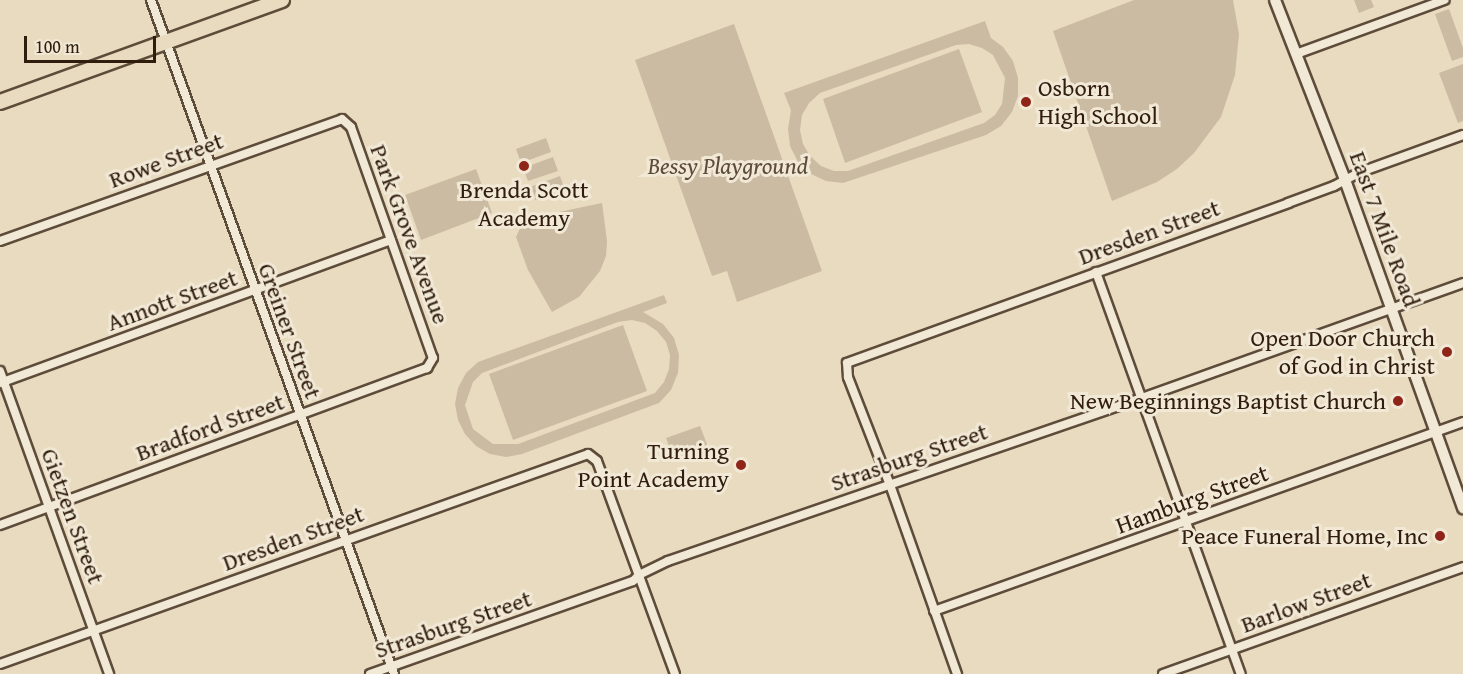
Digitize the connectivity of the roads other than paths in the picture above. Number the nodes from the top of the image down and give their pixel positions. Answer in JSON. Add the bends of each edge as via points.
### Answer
{"nodes":[{"id":1,"x":151,"y":0,"type":"edge"},
{"id":2,"x":282,"y":0,"type":"edge"},
{"id":3,"x":1275,"y":0,"type":"edge"},
{"id":4,"x":1444,"y":0,"type":"edge"},
{"id":5,"x":166,"y":42,"type":"junction"},
{"id":6,"x":1296,"y":54,"type":"junction"},
{"id":7,"x":0,"y":102,"type":"edge"},
{"id":8,"x":346,"y":120,"type":"joint"},
{"id":9,"x":1463,"y":135,"type":"edge"},
{"id":10,"x":210,"y":165,"type":"junction"},
{"id":11,"x":1345,"y":180,"type":"junction"},
{"id":12,"x":392,"y":240,"type":"junction"},
{"id":13,"x":0,"y":241,"type":"edge"},
{"id":14,"x":1096,"y":272,"type":"junction"},
{"id":15,"x":1463,"y":283,"type":"edge"},
{"id":16,"x":255,"y":291,"type":"junction"},
{"id":17,"x":1392,"y":309,"type":"junction"},
{"id":18,"x":432,"y":363,"type":"joint"},
{"id":19,"x":0,"y":371,"type":"edge"},
{"id":20,"x":2,"y":383,"type":"edge"},
{"id":21,"x":1142,"y":398,"type":"junction"},
{"id":22,"x":299,"y":414,"type":"junction"},
{"id":23,"x":1463,"y":422,"type":"edge"},
{"id":24,"x":1436,"y":432,"type":"junction"},
{"id":25,"x":891,"y":485,"type":"junction"},
{"id":26,"x":48,"y":507,"type":"junction"},
{"id":27,"x":1463,"y":508,"type":"edge"},
{"id":28,"x":1186,"y":522,"type":"junction"},
{"id":29,"x":0,"y":525,"type":"edge"},
{"id":30,"x":344,"y":540,"type":"junction"},
{"id":31,"x":1463,"y":567,"type":"edge"},
{"id":32,"x":639,"y":575,"type":"junction"},
{"id":33,"x":934,"y":611,"type":"junction"},
{"id":34,"x":93,"y":630,"type":"junction"},
{"id":35,"x":1232,"y":649,"type":"junction"},
{"id":36,"x":0,"y":664,"type":"edge"},
{"id":37,"x":393,"y":670,"type":"edge"},
{"id":38,"x":109,"y":674,"type":"edge"},
{"id":39,"x":370,"y":674,"type":"edge"},
{"id":40,"x":675,"y":674,"type":"edge"},
{"id":41,"x":957,"y":674,"type":"edge"},
{"id":42,"x":1163,"y":674,"type":"edge"},
{"id":43,"x":1241,"y":674,"type":"edge"}],
"edges":[{"from":1,"to":5,"type":"street","name":"Greiner Street"},
{"from":2,"to":5,"type":"main road"},
{"from":3,"to":6,"type":"street","name":"East 7 Mile Road"},
{"from":4,"to":6,"type":"street"},
{"from":5,"to":7,"type":"main road"},
{"from":5,"to":10,"type":"street","name":"Greiner Street"},
{"from":6,"to":11,"type":"street","name":"East 7 Mile Road"},
{"from":8,"to":10,"type":"street","name":"Rowe Street","via":[[337,118]]},
{"from":8,"to":12,"type":"street","name":"Park Grove Avenue"},
{"from":9,"to":11,"type":"street","name":"Dresden Street"},
{"from":10,"to":13,"type":"street","name":"Rowe Street"},
{"from":10,"to":16,"type":"street","name":"Greiner Street"},
{"from":11,"to":14,"type":"street","name":"Dresden Street"},
{"from":11,"to":17,"type":"street","name":"East 7 Mile Road"},
{"from":12,"to":16,"type":"street","name":"Annott Street"},
{"from":12,"to":18,"type":"street","name":"Park Grove Avenue"},
{"from":14,"to":21,"type":"street"},
{"from":14,"to":25,"type":"street","name":"Dresden Street","via":[[847,363],[848,377]]},
{"from":15,"to":17,"type":"street","name":"Strasburg Street"},
{"from":16,"to":20,"type":"street","name":"Annott Street"},
{"from":16,"to":22,"type":"street","name":"Greiner Street"},
{"from":17,"to":21,"type":"street","name":"Strasburg Street"},
{"from":17,"to":24,"type":"street","name":"East 7 Mile Road"},
{"from":18,"to":22,"type":"street","name":"Bradford Street"},
{"from":19,"to":20,"type":"street","name":"Gietzen Street"},
{"from":20,"to":26,"type":"street","name":"Gietzen Street"},
{"from":21,"to":25,"type":"street","name":"Strasburg Street"},
{"from":21,"to":28,"type":"street"},
{"from":22,"to":26,"type":"street","name":"Bradford Street"},
{"from":22,"to":30,"type":"street","name":"Greiner Street"},
{"from":23,"to":24,"type":"street","name":"Hamburg Street"},
{"from":24,"to":27,"type":"street","name":"East 7 Mile Road"},
{"from":24,"to":28,"type":"street","name":"Hamburg Street"},
{"from":25,"to":32,"type":"street","name":"Strasburg Street","via":[[668,561]]},
{"from":25,"to":33,"type":"street"},
{"from":26,"to":29,"type":"street","name":"Bradford Street"},
{"from":26,"to":34,"type":"street","name":"Gietzen Street"},
{"from":28,"to":33,"type":"street","name":"Hamburg Street"},
{"from":28,"to":35,"type":"street"},
{"from":30,"to":32,"type":"street","name":"Dresden Street","via":[[591,455],[597,461]]},
{"from":30,"to":34,"type":"street","name":"Dresden Street"},
{"from":30,"to":37,"type":"street","name":"Greiner Street"},
{"from":31,"to":35,"type":"street","name":"Barlow Street"},
{"from":32,"to":37,"type":"street","name":"Strasburg Street","via":[[633,581]]},
{"from":32,"to":40,"type":"street"},
{"from":33,"to":41,"type":"street"},
{"from":34,"to":36,"type":"street","name":"Dresden Street"},
{"from":34,"to":38,"type":"street","name":"Gietzen Street"},
{"from":35,"to":42,"type":"street","name":"Barlow Street"},
{"from":35,"to":43,"type":"street"},
{"from":37,"to":39,"type":"street","name":"Strasburg Street"}]}
